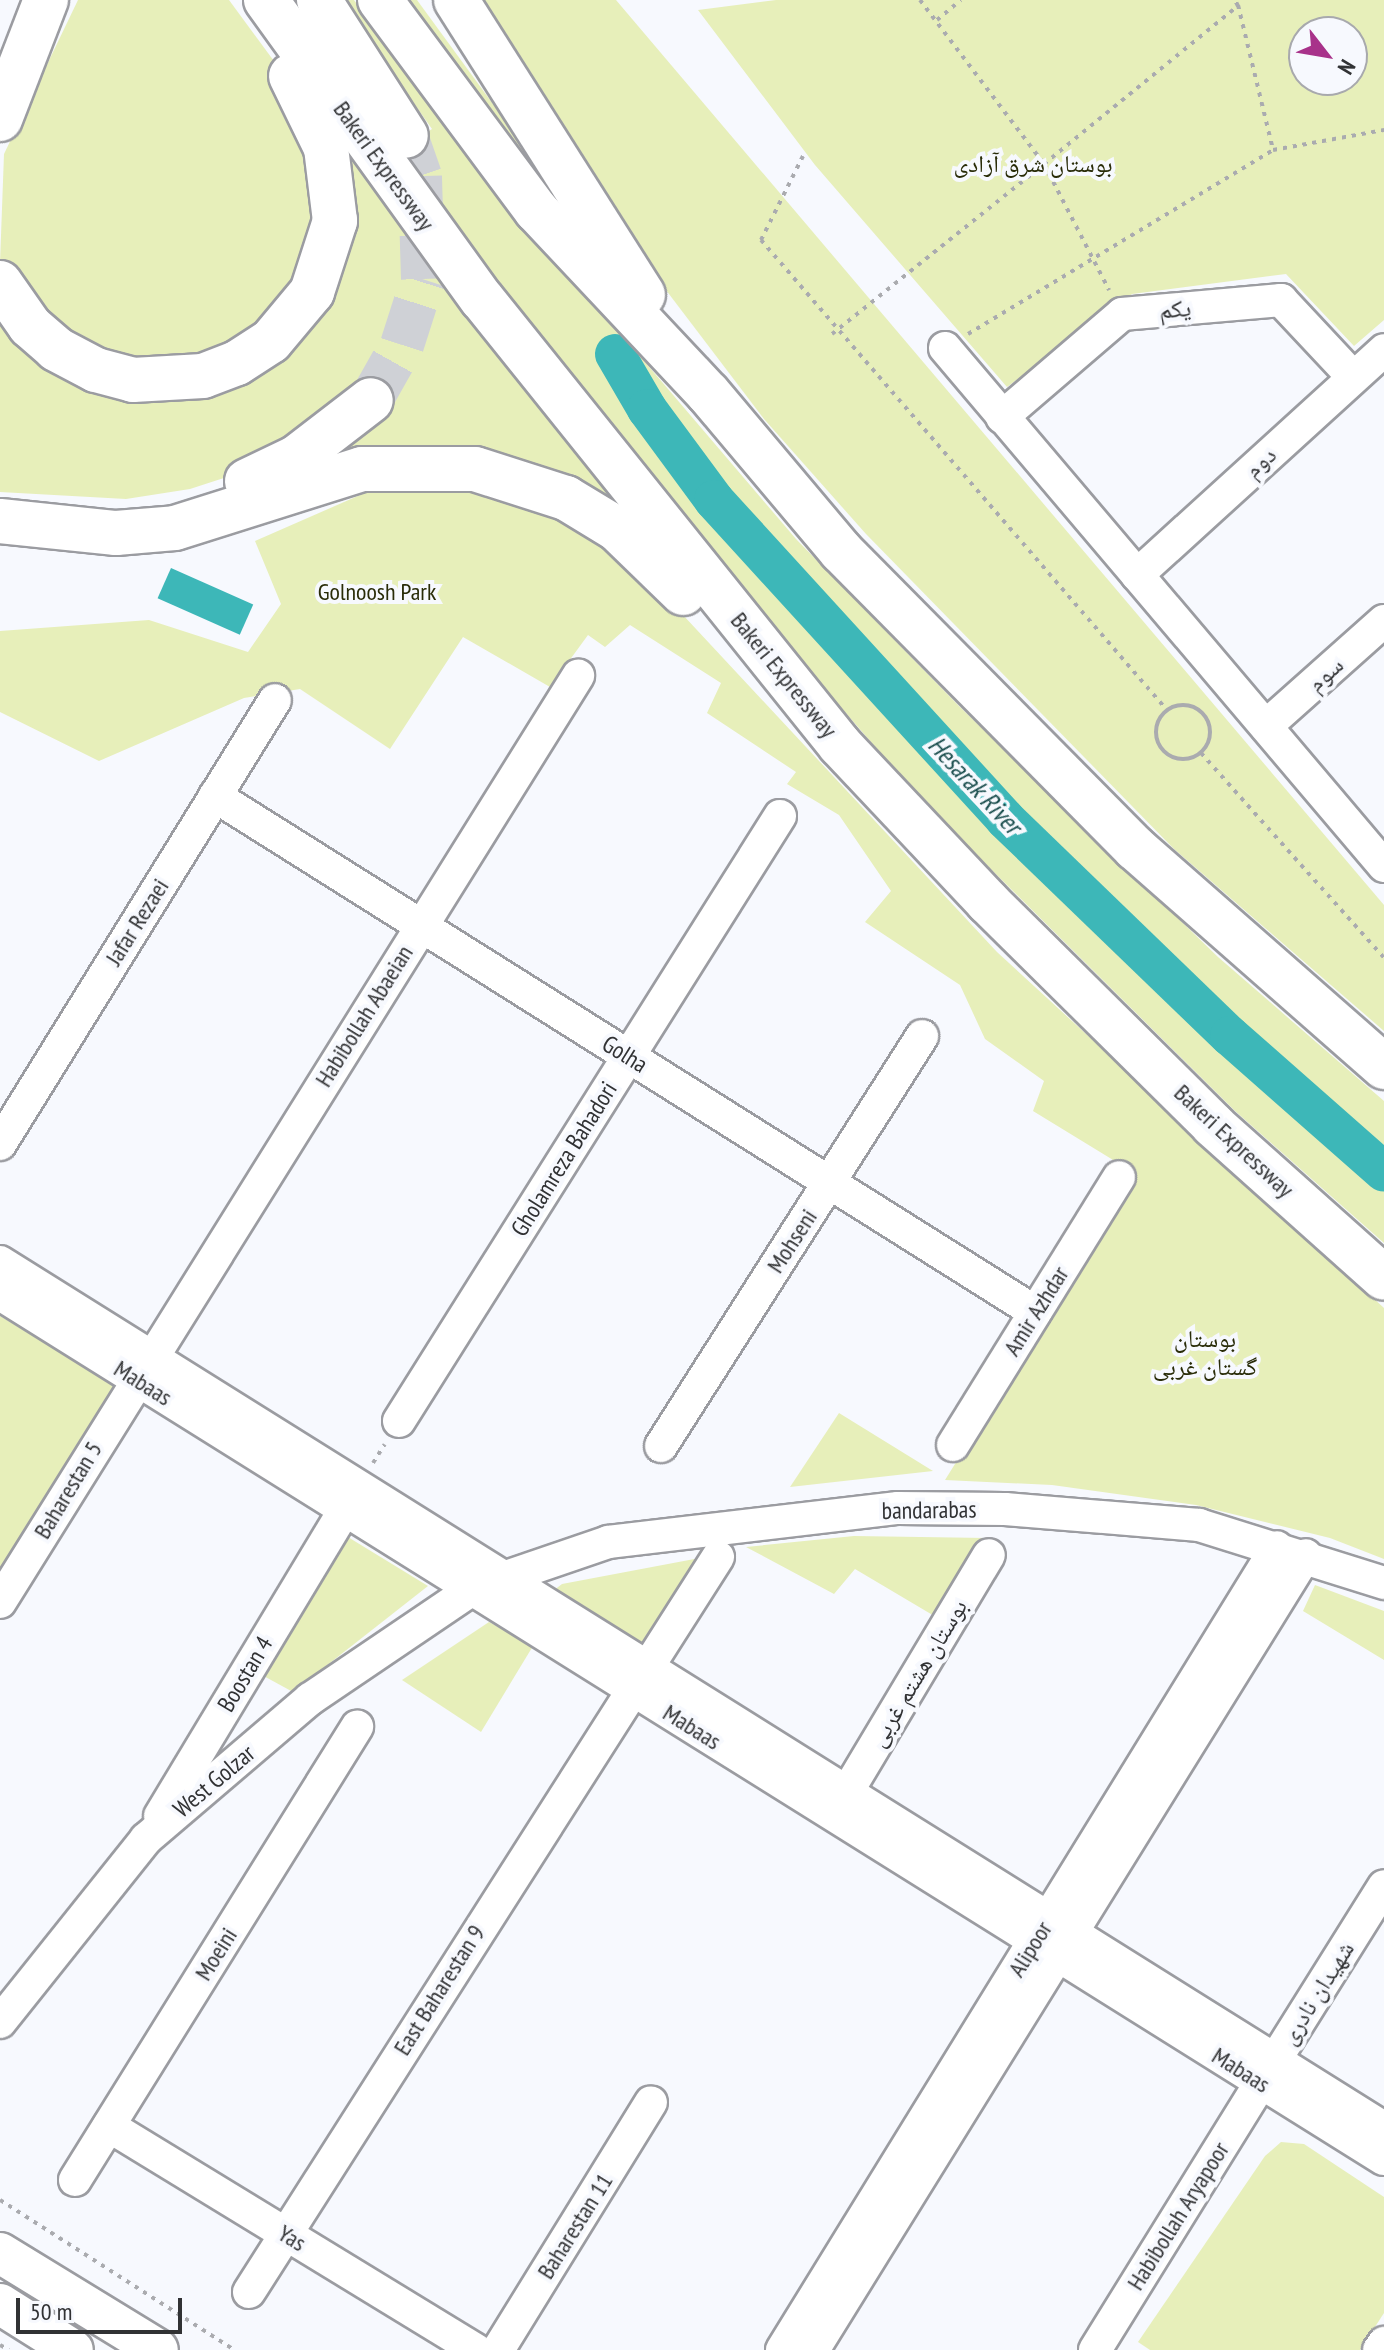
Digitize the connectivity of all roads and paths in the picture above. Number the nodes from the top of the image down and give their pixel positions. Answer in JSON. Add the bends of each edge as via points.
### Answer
{"nodes":[{"id":1,"x":30,"y":0,"type":"edge"},
{"id":2,"x":46,"y":0,"type":"edge"},
{"id":3,"x":242,"y":0,"type":"edge"},
{"id":4,"x":266,"y":0,"type":"edge"},
{"id":5,"x":319,"y":0,"type":"edge"},
{"id":6,"x":380,"y":0,"type":"edge"},
{"id":7,"x":426,"y":0,"type":"edge"},
{"id":8,"x":456,"y":0,"type":"edge"},
{"id":9,"x":920,"y":0,"type":"edge"},
{"id":10,"x":961,"y":0,"type":"edge"},
{"id":11,"x":1237,"y":2,"type":"edge"},
{"id":12,"x":937,"y":20,"type":"junction"},
{"id":13,"x":0,"y":54,"type":"edge"},
{"id":14,"x":0,"y":119,"type":"edge"},
{"id":15,"x":1384,"y":130,"type":"edge"},
{"id":16,"x":406,"y":136,"type":"tunnel mouth"},
{"id":17,"x":1273,"y":150,"type":"junction"},
{"id":18,"x":803,"y":156,"type":"dead end"},
{"id":19,"x":1044,"y":164,"type":"junction"},
{"id":20,"x":590,"y":214,"type":"junction"},
{"id":21,"x":1093,"y":259,"type":"junction"},
{"id":22,"x":0,"y":283,"type":"edge"},
{"id":23,"x":1122,"y":314,"type":"junction"},
{"id":24,"x":838,"y":329,"type":"junction"},
{"id":25,"x":832,"y":334,"type":"dead end"},
{"id":26,"x":945,"y":348,"type":"joint"},
{"id":27,"x":1384,"y":350,"type":"edge"},
{"id":28,"x":1353,"y":377,"type":"junction"},
{"id":29,"x":708,"y":393,"type":"junction"},
{"id":30,"x":371,"y":400,"type":"tunnel mouth"},
{"id":31,"x":1002,"y":417,"type":"junction"},
{"id":32,"x":0,"y":503,"type":"edge"},
{"id":33,"x":0,"y":521,"type":"edge"},
{"id":34,"x":1137,"y":575,"type":"junction"},
{"id":35,"x":1384,"y":621,"type":"edge"},
{"id":36,"x":578,"y":676,"type":"dead end"},
{"id":37,"x":275,"y":700,"type":"dead end"},
{"id":38,"x":1167,"y":710,"type":"junction"},
{"id":39,"x":1266,"y":726,"type":"junction"},
{"id":40,"x":840,"y":745,"type":"junction"},
{"id":41,"x":1201,"y":753,"type":"junction"},
{"id":42,"x":215,"y":796,"type":"junction"},
{"id":43,"x":780,"y":816,"type":"dead end"},
{"id":44,"x":1384,"y":866,"type":"edge"},
{"id":45,"x":421,"y":926,"type":"junction"},
{"id":46,"x":1384,"y":958,"type":"edge"},
{"id":47,"x":922,"y":1036,"type":"dead end"},
{"id":48,"x":629,"y":1056,"type":"junction"},
{"id":49,"x":1384,"y":1067,"type":"edge"},
{"id":50,"x":0,"y":1144,"type":"edge"},
{"id":51,"x":1119,"y":1177,"type":"dead end"},
{"id":52,"x":829,"y":1183,"type":"junction"},
{"id":53,"x":0,"y":1262,"type":"edge"},
{"id":54,"x":1384,"y":1278,"type":"edge"},
{"id":55,"x":0,"y":1294,"type":"edge"},
{"id":56,"x":1035,"y":1312,"type":"junction"},
{"id":57,"x":143,"y":1368,"type":"junction"},
{"id":58,"x":399,"y":1421,"type":"joint"},
{"id":59,"x":953,"y":1445,"type":"dead end"},
{"id":60,"x":661,"y":1446,"type":"dead end"},
{"id":61,"x":352,"y":1498,"type":"junction"},
{"id":62,"x":1291,"y":1551,"type":"junction"},
{"id":63,"x":989,"y":1555,"type":"dead end"},
{"id":64,"x":718,"y":1557,"type":"dead end"},
{"id":65,"x":506,"y":1574,"type":"junction"},
{"id":66,"x":1384,"y":1583,"type":"edge"},
{"id":67,"x":474,"y":1588,"type":"junction"},
{"id":68,"x":0,"y":1602,"type":"edge"},
{"id":69,"x":641,"y":1678,"type":"junction"},
{"id":70,"x":357,"y":1727,"type":"dead end"},
{"id":71,"x":847,"y":1792,"type":"junction"},
{"id":72,"x":146,"y":1839,"type":"junction"},
{"id":73,"x":1384,"y":1886,"type":"edge"},
{"id":74,"x":1053,"y":1937,"type":"junction"},
{"id":75,"x":0,"y":2022,"type":"edge"},
{"id":76,"x":1268,"y":2071,"type":"junction"},
{"id":77,"x":651,"y":2102,"type":"dead end"},
{"id":78,"x":109,"y":2126,"type":"junction"},
{"id":79,"x":1384,"y":2128,"type":"edge"},
{"id":80,"x":1384,"y":2159,"type":"edge"},
{"id":81,"x":75,"y":2180,"type":"dead end"},
{"id":82,"x":0,"y":2200,"type":"edge"},
{"id":83,"x":285,"y":2233,"type":"junction"},
{"id":84,"x":0,"y":2253,"type":"edge"},
{"id":85,"x":249,"y":2292,"type":"dead end"},
{"id":86,"x":0,"y":2304,"type":"edge"},
{"id":87,"x":1384,"y":2343,"type":"edge"},
{"id":88,"x":0,"y":2345,"type":"edge"},
{"id":89,"x":9,"y":2350,"type":"edge"},
{"id":90,"x":73,"y":2350,"type":"edge"},
{"id":91,"x":158,"y":2350,"type":"edge"},
{"id":92,"x":235,"y":2350,"type":"edge"},
{"id":93,"x":476,"y":2350,"type":"edge"},
{"id":94,"x":498,"y":2350,"type":"edge"},
{"id":95,"x":782,"y":2350,"type":"edge"},
{"id":96,"x":813,"y":2350,"type":"edge"},
{"id":97,"x":1095,"y":2350,"type":"edge"},
{"id":98,"x":1379,"y":2350,"type":"edge"}],
"edges":[{"from":1,"to":13,"type":"highway"},
{"from":2,"to":14,"type":"highway"},
{"from":3,"to":22,"type":"highway","via":[[317,124],[336,199],[322,269],[287,325],[253,354],[220,370],[185,379],[133,380],[96,370],[56,349],[30,326]]},
{"from":4,"to":40,"type":"highway","name":"Bakeri Expressway","via":[[482,299]]},
{"from":5,"to":16,"type":"highway"},
{"from":6,"to":29,"type":"highway","via":[[536,210]]},
{"from":7,"to":20,"type":"highway","via":[[486,85]]},
{"from":8,"to":20,"type":"highway"},
{"from":9,"to":12,"type":"path"},
{"from":10,"to":12,"type":"path"},
{"from":11,"to":17,"type":"path"},
{"from":11,"to":19,"type":"path"},
{"from":12,"to":19,"type":"path"},
{"from":15,"to":17,"type":"path"},
{"from":17,"to":21,"type":"path"},
{"from":18,"to":24,"type":"path","via":[[761,240]]},
{"from":19,"to":21,"type":"path"},
{"from":19,"to":24,"type":"path"},
{"from":20,"to":29,"type":"highway"},
{"from":21,"to":23,"type":"path"},
{"from":21,"to":26,"type":"path"},
{"from":23,"to":28,"type":"street","name":"یکم","via":[[1281,300]]},
{"from":23,"to":31,"type":"street"},
{"from":24,"to":25,"type":"path"},
{"from":24,"to":38,"type":"path"},
{"from":26,"to":31,"type":"street"},
{"from":27,"to":28,"type":"street","name":"دوم"},
{"from":28,"to":34,"type":"street","name":"دوم"},
{"from":29,"to":49,"type":"highway","via":[[841,551],[968,684],[1135,848]]},
{"from":30,"to":32,"type":"highway","via":[[297,457],[194,498],[123,507]]},
{"from":31,"to":34,"type":"street"},
{"from":33,"to":40,"type":"highway","via":[[116,533],[175,528],[362,469],[445,467],[504,475],[566,498],[617,529],[655,561],[728,645]]},
{"from":34,"to":39,"type":"street"},
{"from":35,"to":39,"type":"street","name":"سوم"},
{"from":36,"to":45,"type":"street","name":"Habibollah Abaeian"},
{"from":37,"to":42,"type":"street","name":"Jafar Rezaei"},
{"from":38,"to":41,"type":"path","via":[[1184,704],[1201,711],[1210,727]]},
{"from":38,"to":41,"type":"path","via":[[1155,733],[1161,749],[1176,759]]},
{"from":39,"to":44,"type":"street"},
{"from":40,"to":54,"type":"highway","name":"Bakeri Expressway","via":[[988,902],[1213,1125]]},
{"from":41,"to":46,"type":"path"},
{"from":42,"to":45,"type":"street","name":"Golha"},
{"from":42,"to":50,"type":"street","name":"Jafar Rezaei"},
{"from":43,"to":48,"type":"street","name":"Gholamreza Bahadori"},
{"from":45,"to":48,"type":"street","name":"Golha"},
{"from":45,"to":57,"type":"street","name":"Habibollah Abaeian"},
{"from":47,"to":52,"type":"street","name":"Mohseni"},
{"from":48,"to":52,"type":"street","name":"Golha"},
{"from":48,"to":58,"type":"street","name":"Gholamreza Bahadori"},
{"from":51,"to":56,"type":"street","name":"Amir Azhdar"},
{"from":52,"to":56,"type":"street","name":"Golha"},
{"from":52,"to":60,"type":"street","name":"Mohseni"},
{"from":53,"to":57,"type":"street","name":"Mabaas"},
{"from":55,"to":57,"type":"street","name":"Mabaas"},
{"from":56,"to":59,"type":"street","name":"Amir Azhdar"},
{"from":57,"to":61,"type":"street","name":"Mabaas"},
{"from":57,"to":68,"type":"street","name":"Baharestan 5"},
{"from":58,"to":61,"type":"path"},
{"from":61,"to":65,"type":"street","name":"Mabaas"},
{"from":61,"to":67,"type":"street","name":"Mabaas"},
{"from":61,"to":72,"type":"street","name":"Boostan 4"},
{"from":62,"to":65,"type":"street","name":"bandarabas","via":[[1199,1525],[898,1508],[608,1542]]},
{"from":62,"to":66,"type":"street","name":"bandarabas"},
{"from":62,"to":74,"type":"street","name":"Alipoor"},
{"from":63,"to":71,"type":"street","name":"بوستان هشتم غربی"},
{"from":64,"to":69,"type":"street","name":"East Baharestan 9"},
{"from":65,"to":67,"type":"street","name":"bandarabas"},
{"from":65,"to":69,"type":"street","name":"Mabaas"},
{"from":67,"to":69,"type":"street","name":"Mabaas"},
{"from":67,"to":72,"type":"street","name":"West Golzar","via":[[310,1699]]},
{"from":69,"to":71,"type":"street","name":"Mabaas"},
{"from":69,"to":74,"type":"street","name":"Mabaas"},
{"from":69,"to":83,"type":"street","name":"East Baharestan 9"},
{"from":70,"to":78,"type":"street","name":"Moeini"},
{"from":71,"to":74,"type":"street","name":"Mabaas"},
{"from":72,"to":75,"type":"street","name":"West Golzar"},
{"from":73,"to":76,"type":"street","name":"شهیدان نادری"},
{"from":74,"to":76,"type":"street","name":"Mabaas"},
{"from":74,"to":95,"type":"street","name":"Alipoor"},
{"from":74,"to":96,"type":"street","name":"Alipoor"},
{"from":76,"to":79,"type":"street","name":"Mabaas"},
{"from":76,"to":80,"type":"street","name":"Mabaas"},
{"from":76,"to":97,"type":"street","name":"Habibollah Aryapoor"},
{"from":77,"to":94,"type":"street","name":"Baharestan 11"},
{"from":78,"to":81,"type":"street","name":"Moeini"},
{"from":78,"to":83,"type":"street","name":"Yas"},
{"from":82,"to":92,"type":"path"},
{"from":83,"to":85,"type":"street","name":"East Baharestan 9"},
{"from":83,"to":93,"type":"street","name":"Yas"},
{"from":84,"to":91,"type":"main road"},
{"from":86,"to":90,"type":"main road"},
{"from":87,"to":98,"type":"street"},
{"from":88,"to":89,"type":"path"}]}
